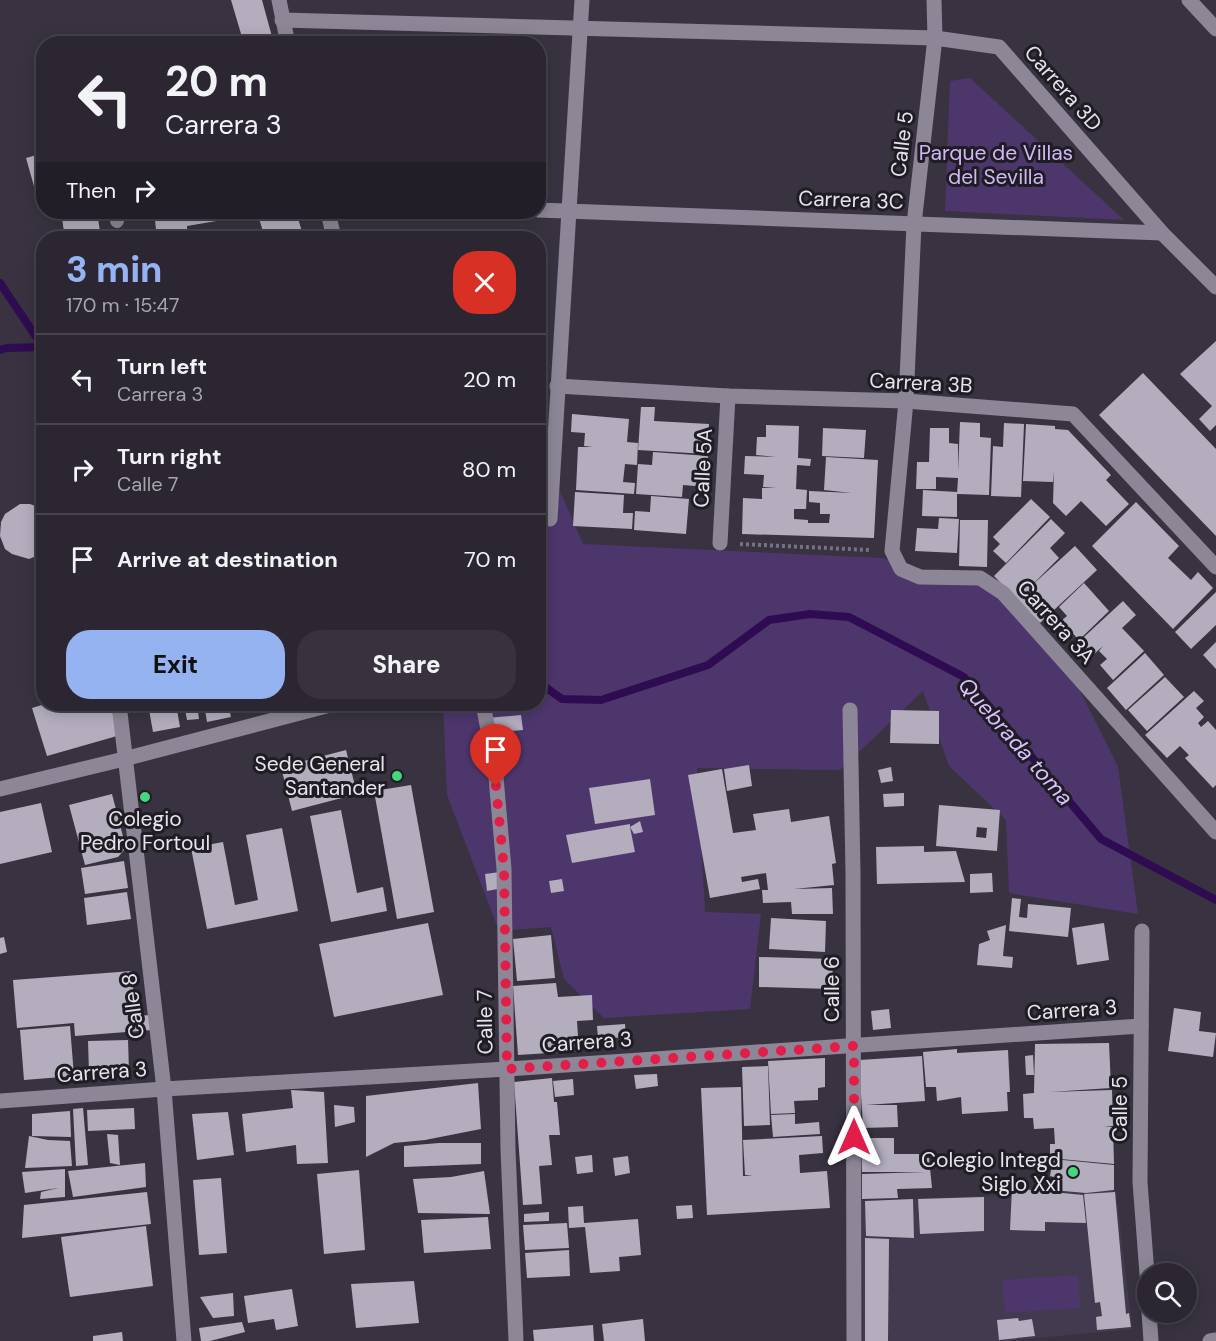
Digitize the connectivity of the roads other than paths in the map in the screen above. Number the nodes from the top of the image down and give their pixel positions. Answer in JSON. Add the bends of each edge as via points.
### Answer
{"nodes":[{"id":1,"x":279,"y":0,"type":"edge"},
{"id":2,"x":582,"y":0,"type":"edge"},
{"id":3,"x":934,"y":0,"type":"edge"},
{"id":4,"x":1189,"y":0,"type":"edge"},
{"id":5,"x":282,"y":20,"type":"junction"},
{"id":6,"x":581,"y":28,"type":"junction"},
{"id":7,"x":1216,"y":29,"type":"edge"},
{"id":8,"x":286,"y":36,"type":"edge"},
{"id":9,"x":935,"y":38,"type":"junction"},
{"id":10,"x":546,"y":210,"type":"edge"},
{"id":11,"x":570,"y":211,"type":"junction"},
{"id":12,"x":914,"y":224,"type":"junction"},
{"id":13,"x":1162,"y":233,"type":"junction"},
{"id":14,"x":1216,"y":287,"type":"edge"},
{"id":15,"x":557,"y":386,"type":"junction"},
{"id":16,"x":728,"y":396,"type":"junction"},
{"id":17,"x":906,"y":401,"type":"junction"},
{"id":18,"x":550,"y":519,"type":"dead end"},
{"id":19,"x":720,"y":543,"type":"road end"},
{"id":20,"x":1216,"y":567,"type":"edge"},
{"id":21,"x":850,"y":710,"type":"dead end"},
{"id":22,"x":120,"y":711,"type":"edge"},
{"id":23,"x":307,"y":711,"type":"edge"},
{"id":24,"x":484,"y":711,"type":"edge"},
{"id":25,"x":124,"y":759,"type":"junction"},
{"id":26,"x":0,"y":789,"type":"edge"},
{"id":27,"x":1216,"y":832,"type":"edge"},
{"id":28,"x":1142,"y":931,"type":"dead end"},
{"id":29,"x":1141,"y":1026,"type":"junction"},
{"id":30,"x":854,"y":1046,"type":"junction"},
{"id":31,"x":507,"y":1069,"type":"junction"},
{"id":32,"x":164,"y":1089,"type":"junction"},
{"id":33,"x":0,"y":1101,"type":"edge"},
{"id":34,"x":1146,"y":1263,"type":"edge"},
{"id":35,"x":1150,"y":1323,"type":"edge"},
{"id":36,"x":1216,"y":1340,"type":"edge"},
{"id":37,"x":184,"y":1341,"type":"edge"},
{"id":38,"x":516,"y":1341,"type":"edge"},
{"id":39,"x":854,"y":1341,"type":"edge"},
{"id":40,"x":1151,"y":1341,"type":"edge"},
{"id":41,"x":1210,"y":1341,"type":"edge"}],
"edges":[{"from":1,"to":5,"type":"street"},
{"from":2,"to":6,"type":"street"},
{"from":3,"to":9,"type":"street","name":"Calle 5"},
{"from":4,"to":7,"type":"street"},
{"from":5,"to":6,"type":"street","name":"Carrera 3D"},
{"from":5,"to":8,"type":"street"},
{"from":6,"to":9,"type":"street","name":"Carrera 3D"},
{"from":6,"to":11,"type":"street"},
{"from":9,"to":12,"type":"street","name":"Calle 5"},
{"from":9,"to":13,"type":"street","name":"Carrera 3D","via":[[999,47]]},
{"from":10,"to":11,"type":"street","name":"Carrera 3C"},
{"from":11,"to":12,"type":"street","name":"Carrera 3C"},
{"from":11,"to":15,"type":"street"},
{"from":12,"to":13,"type":"street","name":"Carrera 3C"},
{"from":12,"to":17,"type":"street","name":"Calle 5"},
{"from":13,"to":14,"type":"street","name":"Carrera 3D"},
{"from":15,"to":16,"type":"street","name":"Carrera 3B"},
{"from":15,"to":18,"type":"street"},
{"from":16,"to":17,"type":"street","name":"Carrera 3B"},
{"from":16,"to":19,"type":"street","name":"Calle 5A"},
{"from":17,"to":20,"type":"street","name":"Carrera 3B","via":[[1073,414]]},
{"from":17,"to":27,"type":"street","name":"Carrera 3A","via":[[892,551],[901,569],[920,577],[980,578],[1003,593]]},
{"from":21,"to":30,"type":"street","name":"Calle 6"},
{"from":22,"to":25,"type":"street","name":"Calle 8"},
{"from":23,"to":25,"type":"street"},
{"from":24,"to":31,"type":"street","name":"Calle 7","via":[[495,766],[504,869]]},
{"from":25,"to":26,"type":"street"},
{"from":25,"to":32,"type":"street","name":"Calle 8"},
{"from":28,"to":29,"type":"street","name":"Calle 5"},
{"from":29,"to":30,"type":"street","name":"Carrera 3"},
{"from":29,"to":34,"type":"street","name":"Calle 5","via":[[1140,1182]]},
{"from":30,"to":31,"type":"street","name":"Carrera 3"},
{"from":30,"to":39,"type":"street","name":"Calle 6"},
{"from":31,"to":32,"type":"street","name":"Carrera 3"},
{"from":31,"to":38,"type":"street","name":"Calle 7"},
{"from":32,"to":33,"type":"street","name":"Carrera 3"},
{"from":32,"to":37,"type":"street","name":"Calle 8"},
{"from":35,"to":40,"type":"street"},
{"from":36,"to":41,"type":"street"}]}
